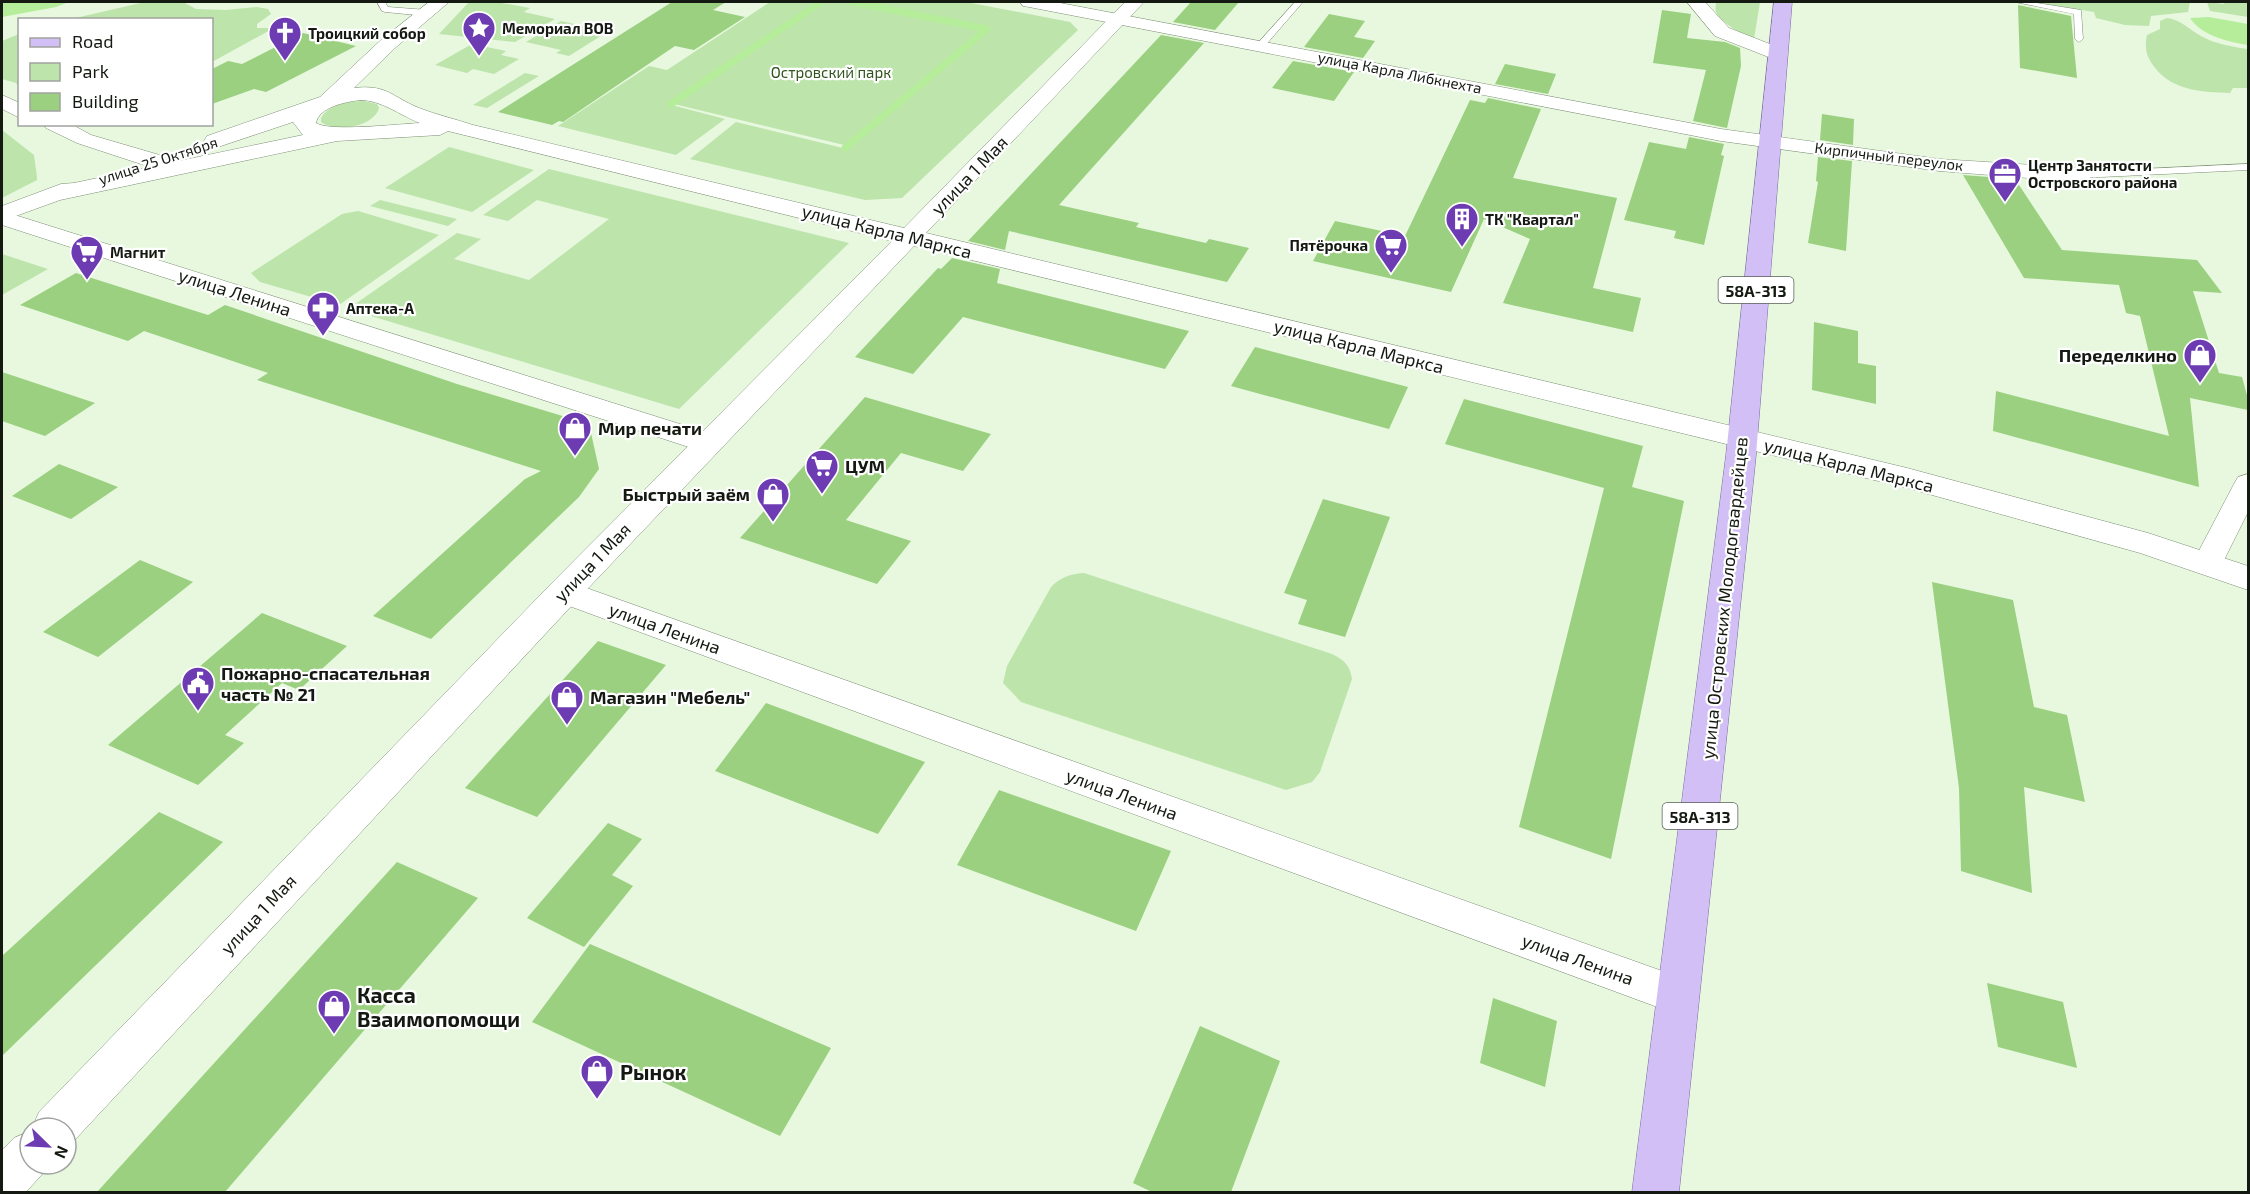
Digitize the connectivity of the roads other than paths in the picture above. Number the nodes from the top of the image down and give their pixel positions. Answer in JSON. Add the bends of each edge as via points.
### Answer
{"nodes":[{"id":1,"x":381,"y":2,"type":"edge"},
{"id":2,"x":1029,"y":2,"type":"edge"},
{"id":3,"x":1135,"y":2,"type":"edge"},
{"id":4,"x":1299,"y":2,"type":"edge"},
{"id":5,"x":1696,"y":2,"type":"edge"},
{"id":6,"x":1783,"y":2,"type":"edge"},
{"id":7,"x":2019,"y":2,"type":"edge"},
{"id":8,"x":434,"y":7,"type":"edge"},
{"id":9,"x":1118,"y":19,"type":"junction"},
{"id":10,"x":2079,"y":39,"type":"dead end"},
{"id":11,"x":1261,"y":45,"type":"junction"},
{"id":12,"x":1778,"y":54,"type":"junction"},
{"id":13,"x":2,"y":101,"type":"edge"},
{"id":14,"x":392,"y":101,"type":"junction"},
{"id":15,"x":322,"y":105,"type":"junction"},
{"id":16,"x":18,"y":111,"type":"edge"},
{"id":17,"x":57,"y":126,"type":"edge"},
{"id":18,"x":466,"y":130,"type":"junction"},
{"id":19,"x":344,"y":133,"type":"junction"},
{"id":20,"x":1770,"y":141,"type":"junction"},
{"id":21,"x":155,"y":161,"type":"junction"},
{"id":22,"x":2248,"y":167,"type":"edge"},
{"id":23,"x":2080,"y":175,"type":"joint"},
{"id":24,"x":48,"y":196,"type":"junction"},
{"id":25,"x":2,"y":216,"type":"edge"},
{"id":26,"x":910,"y":236,"type":"junction"},
{"id":27,"x":1742,"y":439,"type":"junction"},
{"id":28,"x":708,"y":443,"type":"junction"},
{"id":29,"x":2248,"y":484,"type":"edge"},
{"id":30,"x":2207,"y":564,"type":"junction"},
{"id":31,"x":2248,"y":578,"type":"edge"},
{"id":32,"x":564,"y":592,"type":"junction"},
{"id":33,"x":1679,"y":996,"type":"junction"},
{"id":34,"x":66,"y":1116,"type":"edge"},
{"id":35,"x":18,"y":1167,"type":"edge"},
{"id":36,"x":2,"y":1184,"type":"edge"},
{"id":37,"x":1655,"y":1192,"type":"edge"}],
"edges":[{"from":1,"to":8,"type":"lane","via":[[384,9]]},
{"from":2,"to":9,"type":"street","name":"улица Карла Либкнехта"},
{"from":3,"to":9,"type":"main road","name":"улица 1 Мая"},
{"from":4,"to":11,"type":"lane"},
{"from":5,"to":12,"type":"street","via":[[1722,32]]},
{"from":6,"to":12,"type":"main road","name":"улица Островских Молодогвардейцев","number":"58А-313"},
{"from":7,"to":10,"type":"lane","via":[[2078,12]]},
{"from":8,"to":14,"type":"main road","via":[[406,42],[388,87]]},
{"from":8,"to":15,"type":"main road","name":"улица 25 Октября"},
{"from":9,"to":11,"type":"street","name":"улица Карла Либкнехта"},
{"from":9,"to":26,"type":"main road","name":"улица 1 Мая"},
{"from":11,"to":20,"type":"street","name":"улица Карла Либкнехта","via":[[1721,135]]},
{"from":12,"to":20,"type":"main road","name":"улица Островских Молодогвардейцев","number":"58А-313"},
{"from":13,"to":16,"type":"street"},
{"from":14,"to":15,"type":"main road","via":[[382,95],[356,94]]},
{"from":14,"to":18,"type":"main road"},
{"from":14,"to":19,"type":"main road","via":[[394,110],[380,123]]},
{"from":15,"to":19,"type":"main road","via":[[304,121],[306,127],[323,134]]},
{"from":15,"to":21,"type":"main road","name":"улица 25 Октября"},
{"from":17,"to":21,"type":"street","via":[[84,139]]},
{"from":18,"to":19,"type":"main road"},
{"from":18,"to":26,"type":"main road","name":"улица Карла Маркса"},
{"from":19,"to":24,"type":"main road"},
{"from":20,"to":23,"type":"street","name":"Кирпичный переулок","via":[[1939,165]]},
{"from":20,"to":27,"type":"main road","name":"улица Островских Молодогвардейцев","number":"58А-313"},
{"from":21,"to":24,"type":"main road","name":"улица 25 Октября"},
{"from":22,"to":23,"type":"lane"},
{"from":24,"to":25,"type":"main road","name":"улица 25 Октября"},
{"from":25,"to":28,"type":"street","name":"улица Ленина"},
{"from":26,"to":27,"type":"main road","name":"улица Карла Маркса"},
{"from":26,"to":28,"type":"main road","name":"улица 1 Мая"},
{"from":27,"to":30,"type":"main road","name":"улица Карла Маркса","via":[[1907,478]]},
{"from":27,"to":33,"type":"main road","name":"улица Островских Молодогвардейцев","number":"58А-313"},
{"from":28,"to":32,"type":"main road","name":"улица 1 Мая"},
{"from":29,"to":30,"type":"street"},
{"from":30,"to":31,"type":"main road","name":"улица Карла Маркса"},
{"from":32,"to":33,"type":"street","name":"улица Ленина"},
{"from":32,"to":34,"type":"main road","name":"улица 1 Мая"},
{"from":33,"to":37,"type":"main road","name":"улица Островских Молодогвардейцев","number":"58А-313"},
{"from":35,"to":36,"type":"main road"}]}
